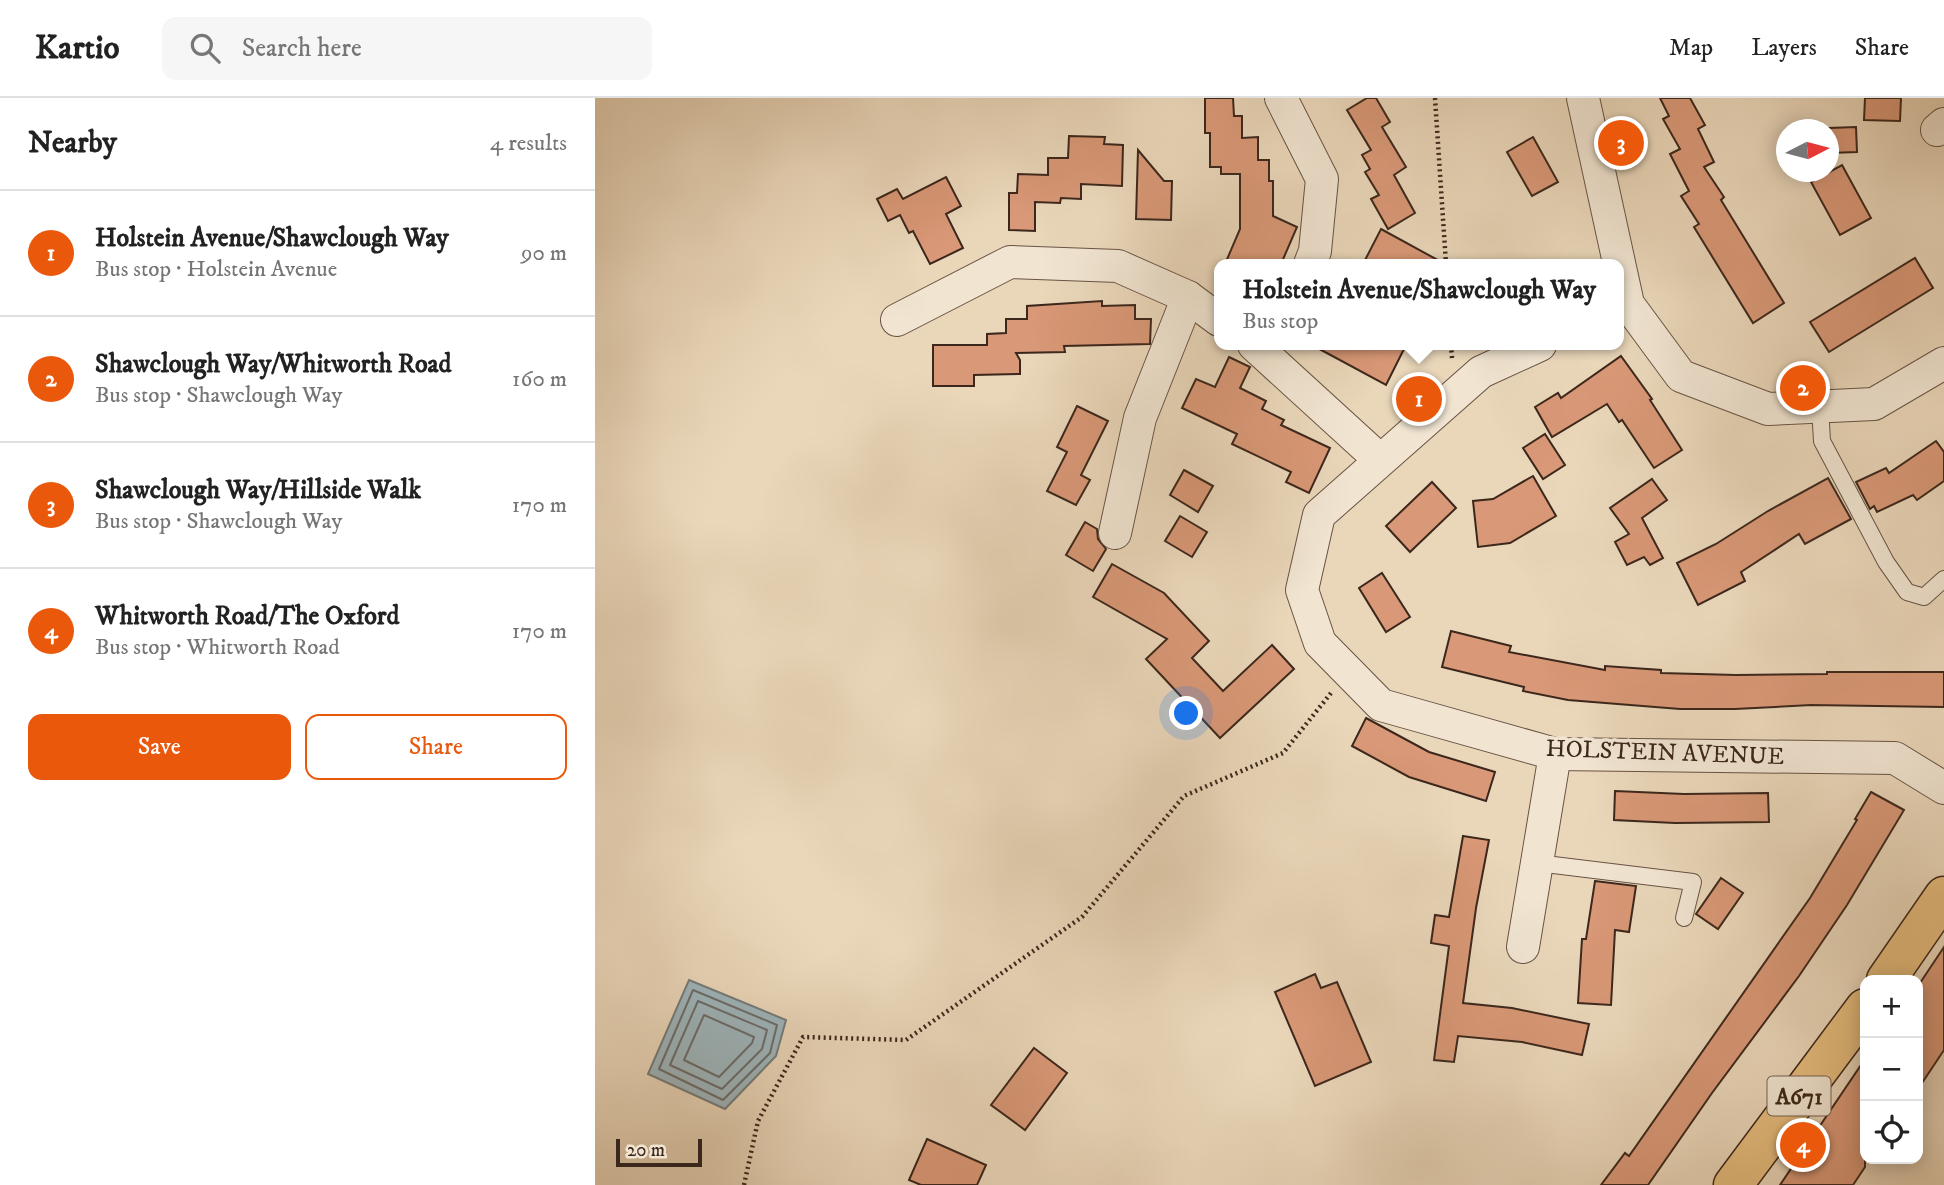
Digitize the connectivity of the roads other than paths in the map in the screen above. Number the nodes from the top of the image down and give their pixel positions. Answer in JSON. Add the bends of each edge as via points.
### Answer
{"nodes":[{"id":1,"x":1281,"y":98,"type":"edge"},
{"id":2,"x":1583,"y":98,"type":"edge"},
{"id":3,"x":1312,"y":259,"type":"edge"},
{"id":4,"x":1614,"y":259,"type":"edge"},
{"id":5,"x":1188,"y":297,"type":"junction"},
{"id":6,"x":1624,"y":308,"type":"edge"},
{"id":7,"x":1214,"y":316,"type":"edge"},
{"id":8,"x":897,"y":320,"type":"dead end"},
{"id":9,"x":1264,"y":350,"type":"edge"},
{"id":10,"x":1529,"y":350,"type":"edge"},
{"id":11,"x":1944,"y":363,"type":"edge"},
{"id":12,"x":1820,"y":407,"type":"junction"},
{"id":13,"x":1380,"y":460,"type":"junction"},
{"id":14,"x":1115,"y":533,"type":"dead end"},
{"id":15,"x":1944,"y":579,"type":"edge"},
{"id":16,"x":1555,"y":754,"type":"junction"},
{"id":17,"x":1944,"y":788,"type":"edge"},
{"id":18,"x":1537,"y":863,"type":"junction"},
{"id":19,"x":1944,"y":895,"type":"edge"},
{"id":20,"x":1684,"y":918,"type":"dead end"},
{"id":21,"x":1526,"y":948,"type":"dead end"},
{"id":22,"x":1889,"y":975,"type":"edge"},
{"id":23,"x":1860,"y":1014,"type":"edge"},
{"id":24,"x":1733,"y":1185,"type":"edge"}],
"edges":[{"from":1,"to":3,"type":"street","via":[[1322,179]]},
{"from":2,"to":4,"type":"street"},
{"from":5,"to":7,"type":"street"},
{"from":5,"to":8,"type":"street","via":[[1118,266],[1010,262]]},
{"from":5,"to":14,"type":"street","via":[[1140,418]]},
{"from":6,"to":12,"type":"street","via":[[1681,376],[1768,409]]},
{"from":9,"to":13,"type":"street"},
{"from":10,"to":13,"type":"street","name":"HOLSTEIN AVENUE","via":[[1481,372]]},
{"from":11,"to":12,"type":"street","via":[[1874,404]]},
{"from":12,"to":15,"type":"lane","via":[[1822,441],[1886,562],[1907,592],[1924,597]]},
{"from":13,"to":16,"type":"street","name":"HOLSTEIN AVENUE","via":[[1319,515],[1302,590],[1320,643],[1381,705]]},
{"from":16,"to":17,"type":"street","name":"HOLSTEIN AVENUE","via":[[1895,758]]},
{"from":16,"to":18,"type":"street"},
{"from":18,"to":20,"type":"lane","via":[[1693,882]]},
{"from":18,"to":21,"type":"street"},
{"from":19,"to":22,"type":"main road"},
{"from":23,"to":24,"type":"main road","number":"A671"}]}
